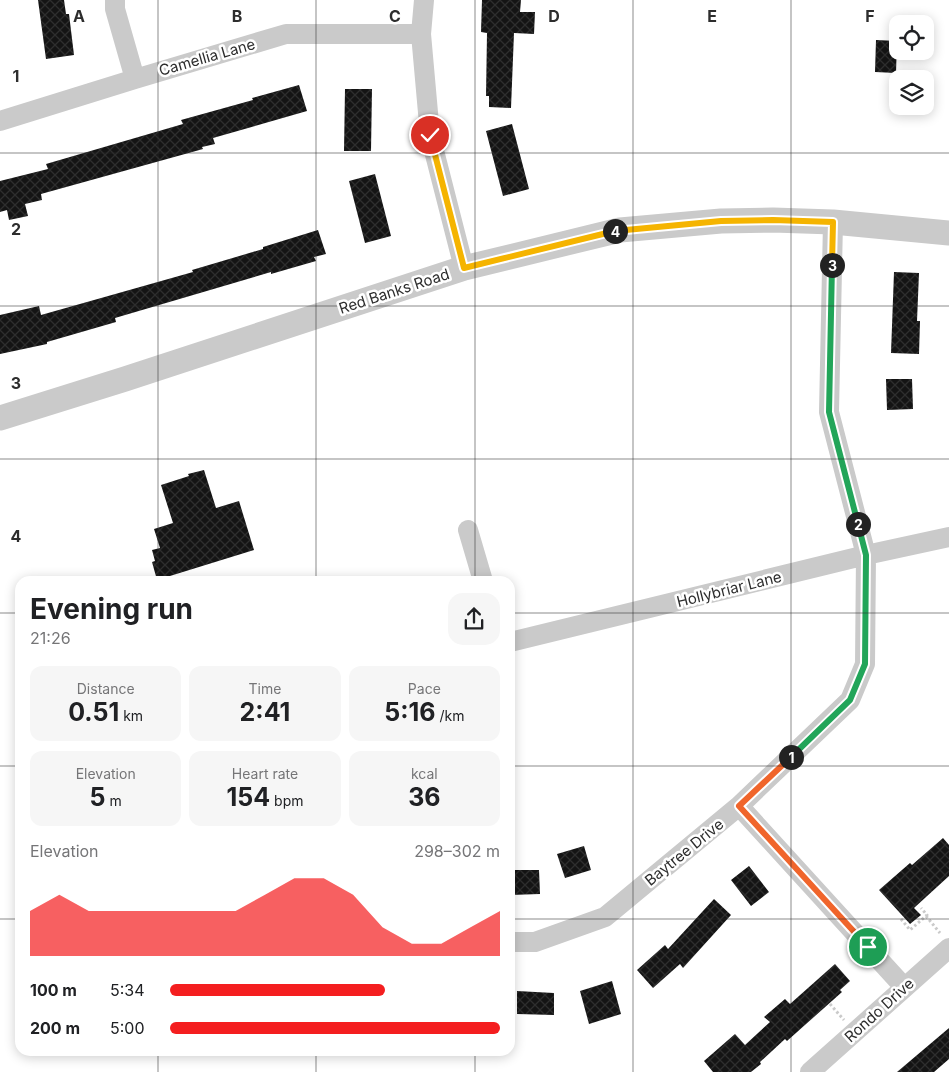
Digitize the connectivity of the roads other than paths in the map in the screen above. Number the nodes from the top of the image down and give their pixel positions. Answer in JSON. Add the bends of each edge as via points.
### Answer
{"nodes":[{"id":1,"x":115,"y":0,"type":"edge"},
{"id":2,"x":424,"y":0,"type":"edge"},
{"id":3,"x":421,"y":34,"type":"junction"},
{"id":4,"x":135,"y":79,"type":"junction"},
{"id":5,"x":0,"y":121,"type":"edge"},
{"id":6,"x":833,"y":222,"type":"junction"},
{"id":7,"x":949,"y":233,"type":"edge"},
{"id":8,"x":464,"y":268,"type":"junction"},
{"id":9,"x":0,"y":418,"type":"edge"},
{"id":10,"x":468,"y":530,"type":"dead end"},
{"id":11,"x":949,"y":537,"type":"edge"},
{"id":12,"x":866,"y":555,"type":"junction"},
{"id":13,"x":482,"y":576,"type":"edge"},
{"id":14,"x":515,"y":641,"type":"edge"},
{"id":15,"x":739,"y":806,"type":"junction"},
{"id":16,"x":515,"y":942,"type":"edge"},
{"id":17,"x":946,"y":942,"type":"edge"},
{"id":18,"x":904,"y":987,"type":"junction"},
{"id":19,"x":810,"y":1072,"type":"edge"}],
"edges":[{"from":1,"to":4,"type":"street"},
{"from":2,"to":3,"type":"street"},
{"from":3,"to":4,"type":"street","name":"Camellia Lane","via":[[286,34]]},
{"from":3,"to":8,"type":"street","via":[[430,135]]},
{"from":4,"to":5,"type":"street","name":"Camellia Lane"},
{"from":6,"to":7,"type":"street","name":"Red Banks Road"},
{"from":6,"to":8,"type":"street","name":"Red Banks Road","via":[[721,221],[620,230]]},
{"from":6,"to":12,"type":"street","name":"Baytree Drive","via":[[829,412]]},
{"from":8,"to":9,"type":"street","name":"Red Banks Road"},
{"from":10,"to":13,"type":"street"},
{"from":11,"to":12,"type":"street","name":"Hollybriar Lane"},
{"from":12,"to":14,"type":"street","name":"Hollybriar Lane"},
{"from":12,"to":15,"type":"street","name":"Baytree Drive","via":[[865,664],[850,700]]},
{"from":15,"to":16,"type":"street","name":"Baytree Drive","via":[[605,916],[535,942]]},
{"from":15,"to":18,"type":"street"},
{"from":17,"to":18,"type":"street","name":"Rondo Drive"},
{"from":18,"to":19,"type":"street","name":"Rondo Drive"}]}
